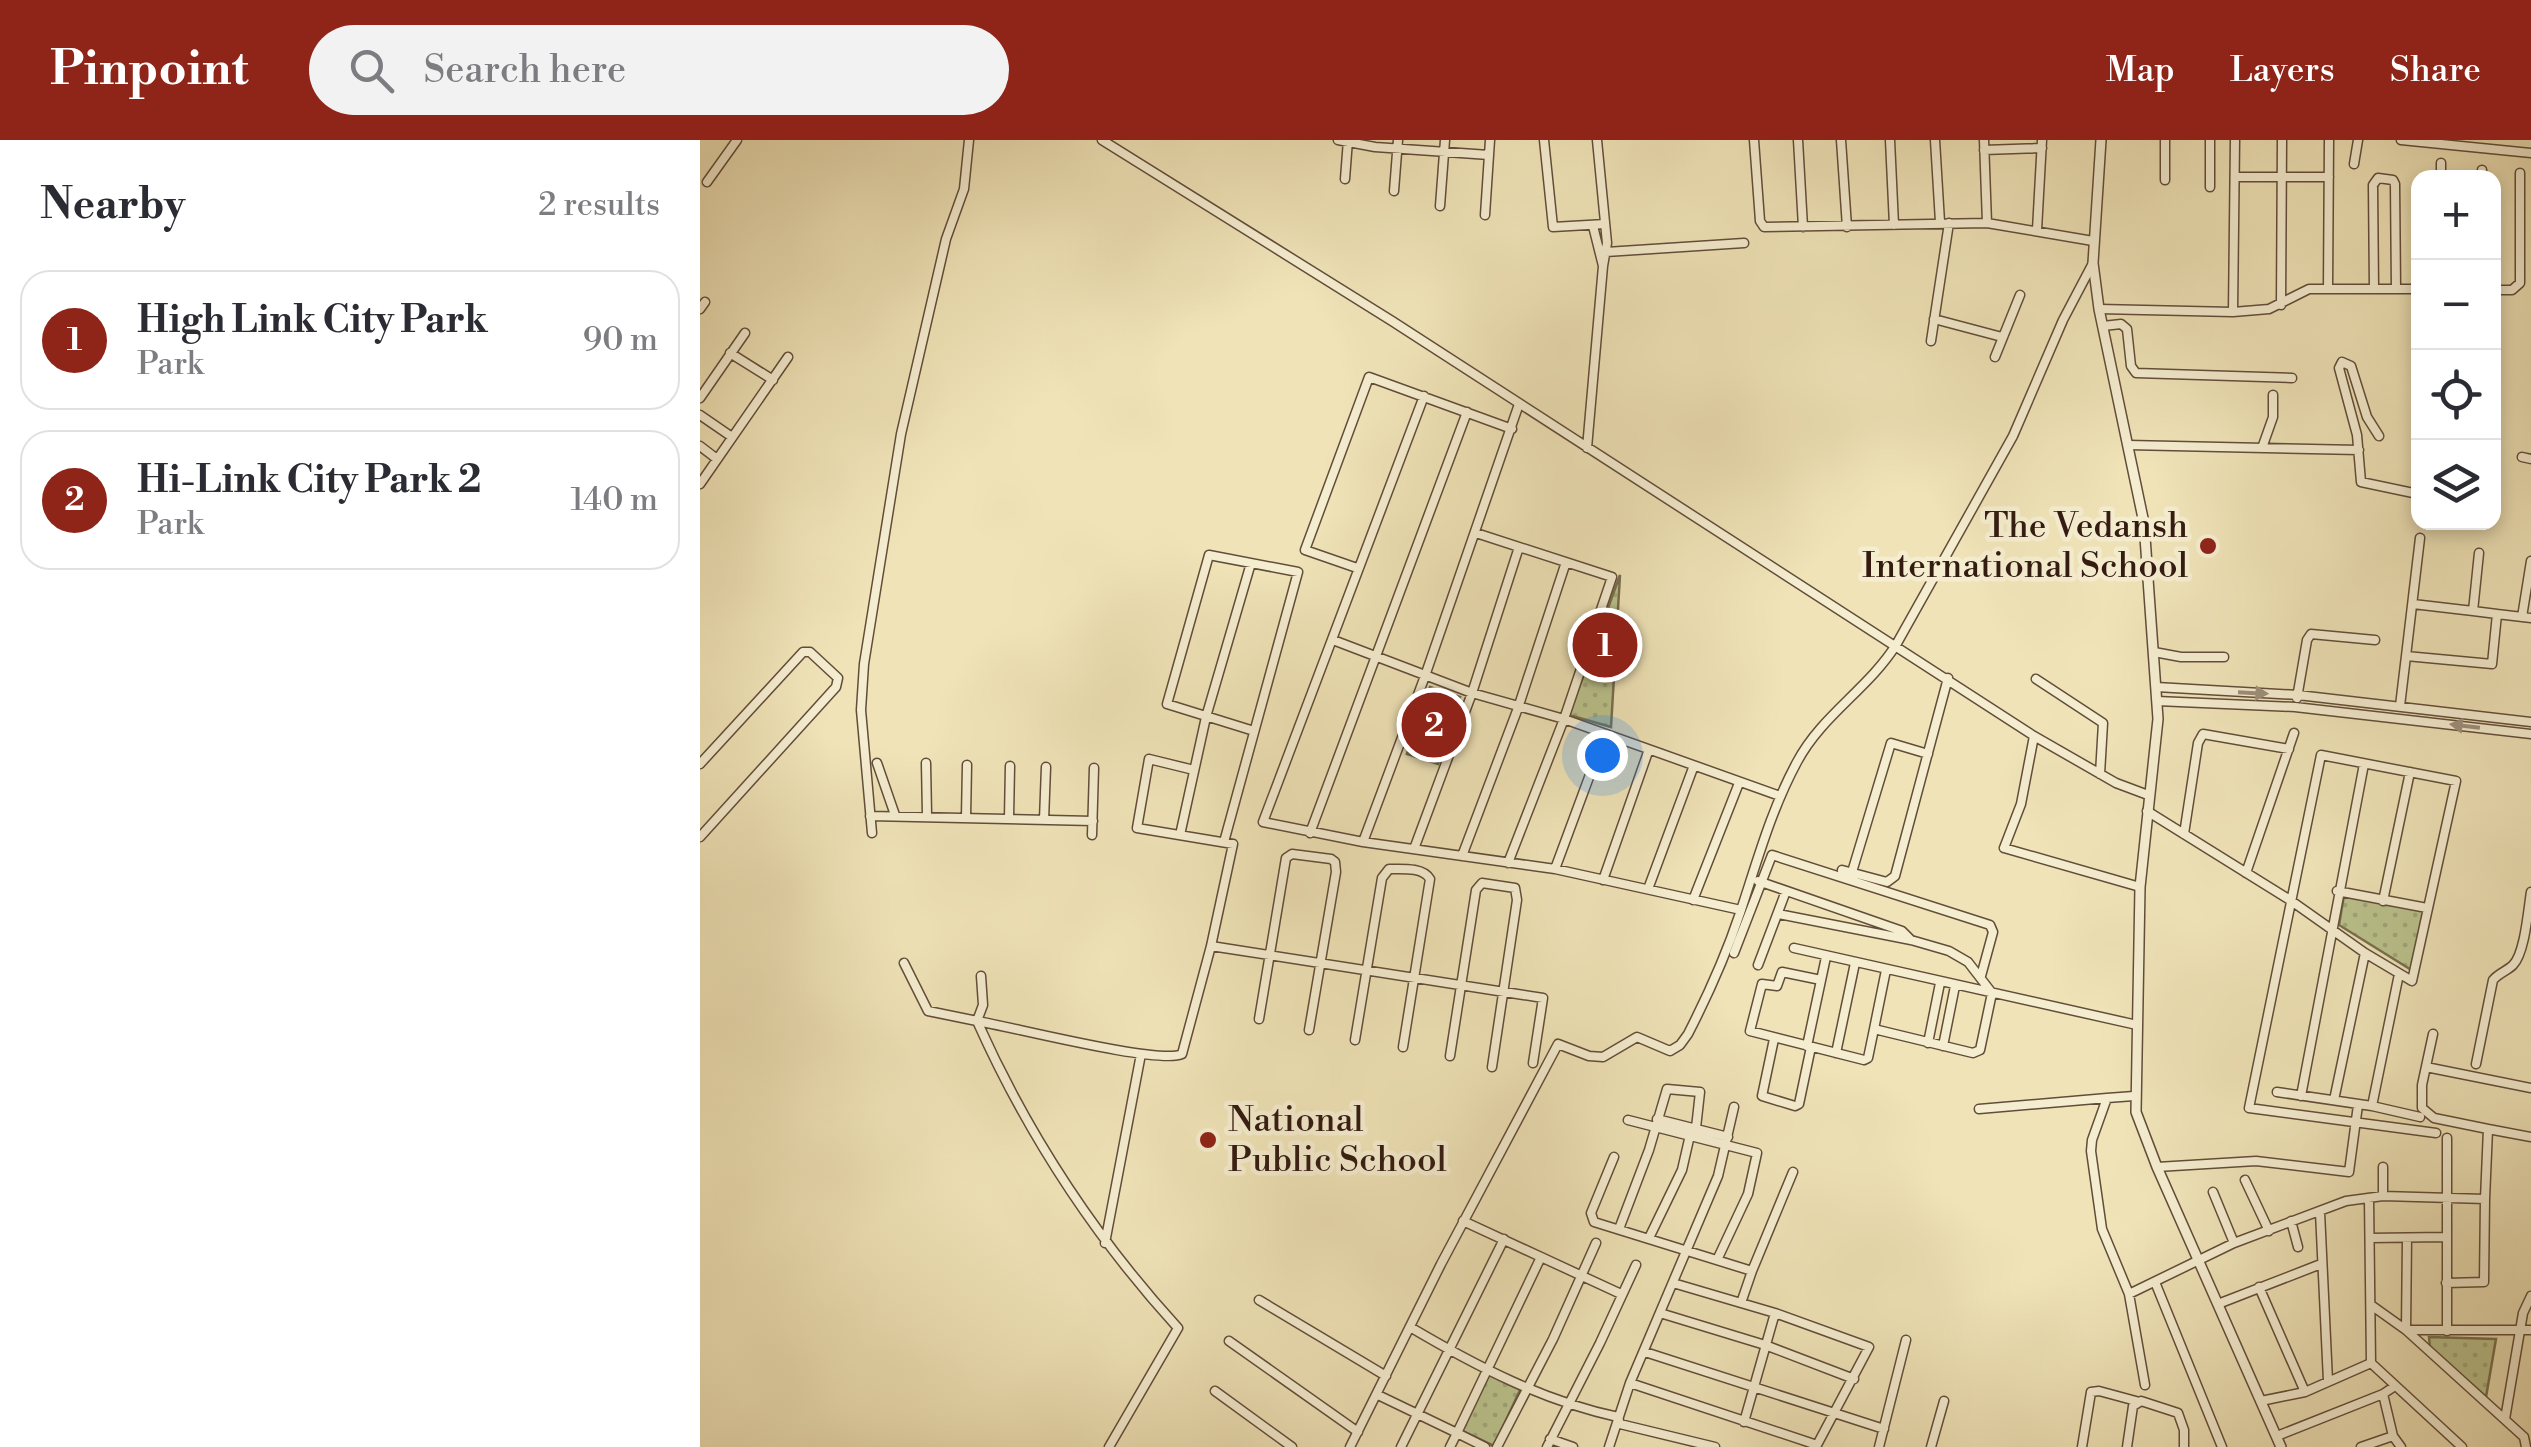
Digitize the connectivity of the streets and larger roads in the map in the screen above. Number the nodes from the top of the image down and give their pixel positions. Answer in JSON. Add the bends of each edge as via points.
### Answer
{"nodes":[{"id":1,"x":737,"y":140,"type":"edge"},
{"id":2,"x":969,"y":140,"type":"edge"},
{"id":3,"x":1102,"y":140,"type":"edge"},
{"id":4,"x":1338,"y":140,"type":"edge"},
{"id":5,"x":1445,"y":140,"type":"edge"},
{"id":6,"x":1490,"y":140,"type":"edge"},
{"id":7,"x":1544,"y":140,"type":"edge"},
{"id":8,"x":1597,"y":140,"type":"edge"},
{"id":9,"x":1754,"y":140,"type":"edge"},
{"id":10,"x":1798,"y":140,"type":"edge"},
{"id":11,"x":1841,"y":140,"type":"edge"},
{"id":12,"x":1890,"y":140,"type":"edge"},
{"id":13,"x":1935,"y":140,"type":"edge"},
{"id":14,"x":2100,"y":140,"type":"edge"},
{"id":15,"x":2166,"y":140,"type":"edge"},
{"id":16,"x":2210,"y":140,"type":"edge"},
{"id":17,"x":2235,"y":140,"type":"edge"},
{"id":18,"x":2282,"y":140,"type":"edge"},
{"id":19,"x":2328,"y":140,"type":"edge"},
{"id":20,"x":2358,"y":140,"type":"edge"},
{"id":21,"x":2401,"y":140,"type":"edge"},
{"id":22,"x":2528,"y":140,"type":"edge"},
{"id":23,"x":1348,"y":142,"type":"edge"},
{"id":24,"x":2444,"y":142,"type":"edge"},
{"id":25,"x":2042,"y":144,"type":"edge"},
{"id":26,"x":2486,"y":144,"type":"edge"},
{"id":27,"x":1398,"y":145,"type":"edge"},
{"id":28,"x":1984,"y":145,"type":"edge"},
{"id":29,"x":1444,"y":153,"type":"junction"},
{"id":30,"x":2529,"y":153,"type":"edge"},
{"id":31,"x":1488,"y":155,"type":"junction"},
{"id":32,"x":2441,"y":163,"type":"dead end"},
{"id":33,"x":2354,"y":164,"type":"dead end"},
{"id":34,"x":2441,"y":170,"type":"edge"},
{"id":35,"x":2520,"y":173,"type":"dead end"},
{"id":36,"x":2235,"y":176,"type":"junction"},
{"id":37,"x":2282,"y":177,"type":"junction"},
{"id":38,"x":2329,"y":178,"type":"junction"},
{"id":39,"x":1345,"y":179,"type":"dead end"},
{"id":40,"x":2165,"y":180,"type":"dead end"},
{"id":41,"x":707,"y":182,"type":"dead end"},
{"id":42,"x":2210,"y":187,"type":"dead end"},
{"id":43,"x":1394,"y":191,"type":"dead end"},
{"id":44,"x":1440,"y":206,"type":"dead end"},
{"id":45,"x":1484,"y":215,"type":"dead end"},
{"id":46,"x":1944,"y":222,"type":"junction"},
{"id":47,"x":1986,"y":223,"type":"junction"},
{"id":48,"x":1605,"y":224,"type":"junction"},
{"id":49,"x":1894,"y":225,"type":"junction"},
{"id":50,"x":1593,"y":226,"type":"junction"},
{"id":51,"x":1803,"y":227,"type":"junction"},
{"id":52,"x":1846,"y":228,"type":"junction"},
{"id":53,"x":2037,"y":230,"type":"junction"},
{"id":54,"x":2094,"y":240,"type":"junction"},
{"id":55,"x":1744,"y":242,"type":"dead end"},
{"id":56,"x":1606,"y":252,"type":"junction"},
{"id":57,"x":2093,"y":263,"type":"junction"},
{"id":58,"x":1602,"y":266,"type":"junction"},
{"id":59,"x":2328,"y":289,"type":"junction"},
{"id":60,"x":2374,"y":290,"type":"junction"},
{"id":61,"x":2396,"y":290,"type":"junction"},
{"id":62,"x":2411,"y":290,"type":"edge"},
{"id":63,"x":2501,"y":290,"type":"edge"},
{"id":64,"x":2020,"y":296,"type":"dead end"},
{"id":65,"x":2280,"y":305,"type":"junction"},
{"id":66,"x":2099,"y":309,"type":"junction"},
{"id":67,"x":2233,"y":312,"type":"junction"},
{"id":68,"x":1934,"y":319,"type":"junction"},
{"id":69,"x":2103,"y":326,"type":"junction"},
{"id":70,"x":745,"y":333,"type":"dead end"},
{"id":71,"x":2002,"y":337,"type":"junction"},
{"id":72,"x":1931,"y":341,"type":"dead end"},
{"id":73,"x":730,"y":353,"type":"junction"},
{"id":74,"x":1995,"y":356,"type":"dead end"},
{"id":75,"x":788,"y":357,"type":"dead end"},
{"id":76,"x":2292,"y":378,"type":"dead end"},
{"id":77,"x":772,"y":380,"type":"junction"},
{"id":78,"x":2273,"y":395,"type":"dead end"},
{"id":79,"x":1424,"y":396,"type":"junction"},
{"id":80,"x":700,"y":398,"type":"edge"},
{"id":81,"x":1519,"y":404,"type":"junction"},
{"id":82,"x":1467,"y":412,"type":"junction"},
{"id":83,"x":700,"y":415,"type":"edge"},
{"id":84,"x":1512,"y":428,"type":"junction"},
{"id":85,"x":2378,"y":436,"type":"dead end"},
{"id":86,"x":732,"y":437,"type":"junction"},
{"id":87,"x":2128,"y":445,"type":"junction"},
{"id":88,"x":700,"y":446,"type":"edge"},
{"id":89,"x":1587,"y":448,"type":"junction"},
{"id":90,"x":2262,"y":448,"type":"junction"},
{"id":91,"x":2359,"y":450,"type":"junction"},
{"id":92,"x":718,"y":459,"type":"junction"},
{"id":93,"x":700,"y":484,"type":"edge"},
{"id":94,"x":2411,"y":493,"type":"edge"},
{"id":95,"x":1476,"y":533,"type":"junction"},
{"id":96,"x":2420,"y":538,"type":"dead end"},
{"id":97,"x":1519,"y":546,"type":"junction"},
{"id":98,"x":2478,"y":553,"type":"dead end"},
{"id":99,"x":1566,"y":562,"type":"junction"},
{"id":100,"x":1252,"y":563,"type":"junction"},
{"id":101,"x":2531,"y":565,"type":"edge"},
{"id":102,"x":1357,"y":568,"type":"junction"},
{"id":103,"x":2413,"y":604,"type":"junction"},
{"id":104,"x":2473,"y":612,"type":"junction"},
{"id":105,"x":2497,"y":614,"type":"junction"},
{"id":106,"x":2526,"y":617,"type":"edge"},
{"id":107,"x":1333,"y":640,"type":"junction"},
{"id":108,"x":2375,"y":640,"type":"dead end"},
{"id":109,"x":1896,"y":645,"type":"junction"},
{"id":110,"x":2154,"y":652,"type":"junction"},
{"id":111,"x":2406,"y":656,"type":"junction"},
{"id":112,"x":1377,"y":658,"type":"junction"},
{"id":113,"x":2224,"y":658,"type":"dead end"},
{"id":114,"x":1425,"y":676,"type":"junction"},
{"id":115,"x":1948,"y":678,"type":"junction"},
{"id":116,"x":2036,"y":679,"type":"dead end"},
{"id":117,"x":2156,"y":687,"type":"junction"},
{"id":118,"x":1472,"y":693,"type":"junction"},
{"id":119,"x":2298,"y":695,"type":"junction"},
{"id":120,"x":2157,"y":701,"type":"junction"},
{"id":121,"x":2400,"y":706,"type":"junction"},
{"id":122,"x":2296,"y":707,"type":"junction"},
{"id":123,"x":1518,"y":708,"type":"junction"},
{"id":124,"x":1206,"y":717,"type":"junction"},
{"id":125,"x":1564,"y":719,"type":"junction"},
{"id":126,"x":2531,"y":722,"type":"edge"},
{"id":127,"x":1254,"y":730,"type":"junction"},
{"id":128,"x":2294,"y":733,"type":"dead end"},
{"id":129,"x":1604,"y":734,"type":"junction"},
{"id":130,"x":2531,"y":734,"type":"edge"},
{"id":131,"x":2034,"y":736,"type":"junction"},
{"id":132,"x":2289,"y":748,"type":"junction"},
{"id":133,"x":1648,"y":752,"type":"junction"},
{"id":134,"x":1928,"y":754,"type":"junction"},
{"id":135,"x":877,"y":763,"type":"dead end"},
{"id":136,"x":926,"y":763,"type":"dead end"},
{"id":137,"x":700,"y":764,"type":"edge"},
{"id":138,"x":967,"y":764,"type":"dead end"},
{"id":139,"x":2364,"y":764,"type":"junction"},
{"id":140,"x":1010,"y":766,"type":"dead end"},
{"id":141,"x":1046,"y":768,"type":"dead end"},
{"id":142,"x":1094,"y":768,"type":"dead end"},
{"id":143,"x":1693,"y":768,"type":"junction"},
{"id":144,"x":1194,"y":770,"type":"junction"},
{"id":145,"x":2410,"y":772,"type":"junction"},
{"id":146,"x":2100,"y":774,"type":"junction"},
{"id":147,"x":1739,"y":783,"type":"junction"},
{"id":148,"x":1780,"y":796,"type":"junction"},
{"id":149,"x":2148,"y":796,"type":"junction"},
{"id":150,"x":2146,"y":811,"type":"junction"},
{"id":151,"x":896,"y":815,"type":"junction"},
{"id":152,"x":927,"y":815,"type":"junction"},
{"id":153,"x":870,"y":816,"type":"junction"},
{"id":154,"x":966,"y":816,"type":"junction"},
{"id":155,"x":1009,"y":818,"type":"junction"},
{"id":156,"x":1044,"y":820,"type":"junction"},
{"id":157,"x":1093,"y":822,"type":"junction"},
{"id":158,"x":702,"y":831,"type":"edge"},
{"id":159,"x":872,"y":833,"type":"dead end"},
{"id":160,"x":1310,"y":833,"type":"junction"},
{"id":161,"x":2184,"y":834,"type":"junction"},
{"id":162,"x":1092,"y":835,"type":"dead end"},
{"id":163,"x":1180,"y":835,"type":"junction"},
{"id":164,"x":1224,"y":842,"type":"junction"},
{"id":165,"x":1363,"y":842,"type":"junction"},
{"id":166,"x":1414,"y":849,"type":"junction"},
{"id":167,"x":1462,"y":856,"type":"junction"},
{"id":168,"x":1508,"y":863,"type":"junction"},
{"id":169,"x":1556,"y":869,"type":"junction"},
{"id":170,"x":2246,"y":873,"type":"junction"},
{"id":171,"x":1750,"y":879,"type":"junction"},
{"id":172,"x":1603,"y":880,"type":"junction"},
{"id":173,"x":1761,"y":882,"type":"junction"},
{"id":174,"x":2140,"y":887,"type":"junction"},
{"id":175,"x":1648,"y":890,"type":"junction"},
{"id":176,"x":2337,"y":891,"type":"junction"},
{"id":177,"x":1786,"y":892,"type":"junction"},
{"id":178,"x":2531,"y":892,"type":"edge"},
{"id":179,"x":1693,"y":900,"type":"junction"},
{"id":180,"x":2290,"y":900,"type":"junction"},
{"id":181,"x":2383,"y":901,"type":"junction"},
{"id":182,"x":2427,"y":908,"type":"junction"},
{"id":183,"x":1741,"y":910,"type":"junction"},
{"id":184,"x":1844,"y":913,"type":"junction"},
{"id":185,"x":1778,"y":914,"type":"junction"},
{"id":186,"x":1842,"y":926,"type":"junction"},
{"id":187,"x":2332,"y":930,"type":"junction"},
{"id":188,"x":1910,"y":940,"type":"junction"},
{"id":189,"x":1211,"y":946,"type":"junction"},
{"id":190,"x":1794,"y":948,"type":"dead end"},
{"id":191,"x":1734,"y":952,"type":"dead end"},
{"id":192,"x":2365,"y":953,"type":"junction"},
{"id":193,"x":1270,"y":956,"type":"junction"},
{"id":194,"x":1826,"y":957,"type":"junction"},
{"id":195,"x":904,"y":963,"type":"dead end"},
{"id":196,"x":1320,"y":963,"type":"junction"},
{"id":197,"x":1854,"y":963,"type":"junction"},
{"id":198,"x":1758,"y":965,"type":"dead end"},
{"id":199,"x":1886,"y":970,"type":"junction"},
{"id":200,"x":1367,"y":972,"type":"junction"},
{"id":201,"x":2399,"y":974,"type":"junction"},
{"id":202,"x":982,"y":976,"type":"dead end"},
{"id":203,"x":1980,"y":976,"type":"junction"},
{"id":204,"x":1414,"y":979,"type":"junction"},
{"id":205,"x":1821,"y":980,"type":"junction"},
{"id":206,"x":1940,"y":983,"type":"junction"},
{"id":207,"x":1462,"y":986,"type":"junction"},
{"id":208,"x":1955,"y":986,"type":"junction"},
{"id":209,"x":1503,"y":993,"type":"junction"},
{"id":210,"x":1992,"y":993,"type":"junction"},
{"id":211,"x":1543,"y":998,"type":"junction"},
{"id":212,"x":1555,"y":1000,"type":"dead end"},
{"id":213,"x":1260,"y":1019,"type":"dead end"},
{"id":214,"x":978,"y":1021,"type":"junction"},
{"id":215,"x":2136,"y":1025,"type":"junction"},
{"id":216,"x":1874,"y":1029,"type":"junction"},
{"id":217,"x":1308,"y":1030,"type":"dead end"},
{"id":218,"x":2433,"y":1034,"type":"dead end"},
{"id":219,"x":1774,"y":1039,"type":"junction"},
{"id":220,"x":1355,"y":1040,"type":"dead end"},
{"id":221,"x":1928,"y":1042,"type":"junction"},
{"id":222,"x":1809,"y":1046,"type":"junction"},
{"id":223,"x":1944,"y":1046,"type":"junction"},
{"id":224,"x":1402,"y":1047,"type":"dead end"},
{"id":225,"x":1142,"y":1054,"type":"junction"},
{"id":226,"x":1836,"y":1054,"type":"junction"},
{"id":227,"x":1450,"y":1056,"type":"dead end"},
{"id":228,"x":1532,"y":1063,"type":"dead end"},
{"id":229,"x":2476,"y":1064,"type":"dead end"},
{"id":230,"x":1492,"y":1066,"type":"dead end"},
{"id":231,"x":2426,"y":1067,"type":"junction"},
{"id":232,"x":2531,"y":1088,"type":"edge"},
{"id":233,"x":2277,"y":1092,"type":"dead end"},
{"id":234,"x":2134,"y":1096,"type":"junction"},
{"id":235,"x":2301,"y":1096,"type":"junction"},
{"id":236,"x":2107,"y":1098,"type":"junction"},
{"id":237,"x":2334,"y":1100,"type":"junction"},
{"id":238,"x":2358,"y":1105,"type":"junction"},
{"id":239,"x":2372,"y":1106,"type":"junction"},
{"id":240,"x":1734,"y":1107,"type":"dead end"},
{"id":241,"x":1980,"y":1109,"type":"dead end"},
{"id":242,"x":2420,"y":1117,"type":"dead end"},
{"id":243,"x":1628,"y":1120,"type":"dead end"},
{"id":244,"x":1656,"y":1123,"type":"junction"},
{"id":245,"x":2356,"y":1124,"type":"junction"},
{"id":246,"x":2488,"y":1129,"type":"junction"},
{"id":247,"x":1693,"y":1131,"type":"junction"},
{"id":248,"x":2436,"y":1133,"type":"dead end"},
{"id":249,"x":2531,"y":1137,"type":"edge"},
{"id":250,"x":2447,"y":1138,"type":"dead end"},
{"id":251,"x":1727,"y":1141,"type":"junction"},
{"id":252,"x":1614,"y":1157,"type":"dead end"},
{"id":253,"x":2157,"y":1167,"type":"junction"},
{"id":254,"x":2383,"y":1167,"type":"dead end"},
{"id":255,"x":1793,"y":1172,"type":"dead end"},
{"id":256,"x":2245,"y":1180,"type":"dead end"},
{"id":257,"x":2213,"y":1192,"type":"dead end"},
{"id":258,"x":2384,"y":1196,"type":"junction"},
{"id":259,"x":2369,"y":1198,"type":"junction"},
{"id":260,"x":2446,"y":1198,"type":"junction"},
{"id":261,"x":2484,"y":1199,"type":"junction"},
{"id":262,"x":2320,"y":1212,"type":"junction"},
{"id":263,"x":1463,"y":1220,"type":"junction"},
{"id":264,"x":2291,"y":1222,"type":"junction"},
{"id":265,"x":1619,"y":1229,"type":"junction"},
{"id":266,"x":2269,"y":1231,"type":"junction"},
{"id":267,"x":2445,"y":1237,"type":"junction"},
{"id":268,"x":1648,"y":1238,"type":"junction"},
{"id":269,"x":2370,"y":1238,"type":"junction"},
{"id":270,"x":2407,"y":1238,"type":"junction"},
{"id":271,"x":1504,"y":1239,"type":"junction"},
{"id":272,"x":1104,"y":1243,"type":"junction"},
{"id":273,"x":1596,"y":1243,"type":"dead end"},
{"id":274,"x":2234,"y":1243,"type":"junction"},
{"id":275,"x":2298,"y":1246,"type":"dead end"},
{"id":276,"x":1686,"y":1248,"type":"junction"},
{"id":277,"x":1541,"y":1257,"type":"junction"},
{"id":278,"x":1717,"y":1260,"type":"junction"},
{"id":279,"x":2199,"y":1260,"type":"junction"},
{"id":280,"x":2322,"y":1264,"type":"junction"},
{"id":281,"x":1636,"y":1266,"type":"dead end"},
{"id":282,"x":1752,"y":1271,"type":"junction"},
{"id":283,"x":1582,"y":1276,"type":"junction"},
{"id":284,"x":2155,"y":1282,"type":"junction"},
{"id":285,"x":1673,"y":1283,"type":"junction"},
{"id":286,"x":2446,"y":1283,"type":"junction"},
{"id":287,"x":2260,"y":1287,"type":"junction"},
{"id":288,"x":1621,"y":1294,"type":"junction"},
{"id":289,"x":2129,"y":1294,"type":"junction"},
{"id":290,"x":2531,"y":1296,"type":"edge"},
{"id":291,"x":1259,"y":1300,"type":"dead end"},
{"id":292,"x":1741,"y":1303,"type":"junction"},
{"id":293,"x":2218,"y":1304,"type":"junction"},
{"id":294,"x":2371,"y":1305,"type":"junction"},
{"id":295,"x":1660,"y":1313,"type":"junction"},
{"id":296,"x":1775,"y":1313,"type":"junction"},
{"id":297,"x":1410,"y":1327,"type":"junction"},
{"id":298,"x":2520,"y":1329,"type":"junction"},
{"id":299,"x":2406,"y":1330,"type":"junction"},
{"id":300,"x":2531,"y":1330,"type":"edge"},
{"id":301,"x":2447,"y":1331,"type":"junction"},
{"id":302,"x":1906,"y":1340,"type":"dead end"},
{"id":303,"x":1229,"y":1341,"type":"dead end"},
{"id":304,"x":1764,"y":1345,"type":"junction"},
{"id":305,"x":1449,"y":1350,"type":"junction"},
{"id":306,"x":1645,"y":1352,"type":"junction"},
{"id":307,"x":2371,"y":1363,"type":"junction"},
{"id":308,"x":1489,"y":1370,"type":"junction"},
{"id":309,"x":1386,"y":1376,"type":"junction"},
{"id":310,"x":1854,"y":1379,"type":"junction"},
{"id":311,"x":2328,"y":1381,"type":"junction"},
{"id":312,"x":1630,"y":1383,"type":"junction"},
{"id":313,"x":2145,"y":1385,"type":"dead end"},
{"id":314,"x":1754,"y":1386,"type":"junction"},
{"id":315,"x":2395,"y":1386,"type":"junction"},
{"id":316,"x":1527,"y":1389,"type":"junction"},
{"id":317,"x":1215,"y":1391,"type":"dead end"},
{"id":318,"x":2304,"y":1392,"type":"junction"},
{"id":319,"x":2383,"y":1394,"type":"junction"},
{"id":320,"x":1378,"y":1396,"type":"junction"},
{"id":321,"x":1944,"y":1401,"type":"dead end"},
{"id":322,"x":2136,"y":1401,"type":"junction"},
{"id":323,"x":2261,"y":1402,"type":"junction"},
{"id":324,"x":1568,"y":1406,"type":"junction"},
{"id":325,"x":1833,"y":1412,"type":"junction"},
{"id":326,"x":1418,"y":1414,"type":"junction"},
{"id":327,"x":1618,"y":1417,"type":"junction"},
{"id":328,"x":2505,"y":1419,"type":"junction"},
{"id":329,"x":1744,"y":1422,"type":"junction"},
{"id":330,"x":1884,"y":1428,"type":"junction"},
{"id":331,"x":1358,"y":1432,"type":"junction"},
{"id":332,"x":1456,"y":1433,"type":"junction"},
{"id":333,"x":2277,"y":1436,"type":"junction"},
{"id":334,"x":2393,"y":1436,"type":"junction"},
{"id":335,"x":2527,"y":1440,"type":"edge"},
{"id":336,"x":1548,"y":1443,"type":"edge"},
{"id":337,"x":1109,"y":1447,"type":"edge"},
{"id":338,"x":1292,"y":1447,"type":"edge"},
{"id":339,"x":1350,"y":1447,"type":"edge"},
{"id":340,"x":1401,"y":1447,"type":"edge"},
{"id":341,"x":1450,"y":1447,"type":"edge"},
{"id":342,"x":1485,"y":1447,"type":"edge"},
{"id":343,"x":1496,"y":1447,"type":"edge"},
{"id":344,"x":1573,"y":1447,"type":"edge"},
{"id":345,"x":1609,"y":1447,"type":"edge"},
{"id":346,"x":1716,"y":1447,"type":"edge"},
{"id":347,"x":1879,"y":1447,"type":"edge"},
{"id":348,"x":1931,"y":1447,"type":"edge"},
{"id":349,"x":2082,"y":1447,"type":"edge"},
{"id":350,"x":2128,"y":1447,"type":"edge"},
{"id":351,"x":2184,"y":1447,"type":"edge"},
{"id":352,"x":2222,"y":1447,"type":"edge"},
{"id":353,"x":2281,"y":1447,"type":"edge"},
{"id":354,"x":2361,"y":1447,"type":"edge"},
{"id":355,"x":2401,"y":1447,"type":"edge"},
{"id":356,"x":2462,"y":1447,"type":"edge"}],
"edges":[{"from":1,"to":41,"type":"street"},
{"from":2,"to":153,"type":"street","via":[[964,189],[900,434],[864,664]]},
{"from":3,"to":81,"type":"street"},
{"from":4,"to":23,"type":"street"},
{"from":5,"to":29,"type":"street"},
{"from":6,"to":31,"type":"street"},
{"from":7,"to":50,"type":"street","via":[[1553,226]]},
{"from":8,"to":48,"type":"street"},
{"from":9,"to":51,"type":"street","via":[[1760,221]]},
{"from":10,"to":51,"type":"street"},
{"from":11,"to":52,"type":"street"},
{"from":12,"to":49,"type":"street"},
{"from":13,"to":46,"type":"street"},
{"from":14,"to":54,"type":"street"},
{"from":15,"to":40,"type":"street"},
{"from":16,"to":42,"type":"street"},
{"from":17,"to":36,"type":"street"},
{"from":18,"to":37,"type":"street"},
{"from":19,"to":38,"type":"street"},
{"from":20,"to":33,"type":"street"},
{"from":21,"to":24,"type":"street"},
{"from":22,"to":30,"type":"street"},
{"from":23,"to":27,"type":"street"},
{"from":23,"to":39,"type":"street"},
{"from":24,"to":26,"type":"street"},
{"from":25,"to":28,"type":"street"},
{"from":25,"to":53,"type":"street"},
{"from":26,"to":30,"type":"street"},
{"from":27,"to":29,"type":"street"},
{"from":27,"to":43,"type":"street"},
{"from":28,"to":47,"type":"street"},
{"from":29,"to":31,"type":"street"},
{"from":29,"to":44,"type":"street"},
{"from":31,"to":45,"type":"street"},
{"from":32,"to":34,"type":"street"},
{"from":35,"to":63,"type":"street","via":[[2520,283]]},
{"from":36,"to":37,"type":"street"},
{"from":36,"to":67,"type":"street"},
{"from":37,"to":38,"type":"street"},
{"from":37,"to":65,"type":"street"},
{"from":38,"to":59,"type":"street"},
{"from":46,"to":47,"type":"street"},
{"from":46,"to":49,"type":"street"},
{"from":46,"to":68,"type":"street"},
{"from":47,"to":53,"type":"street"},
{"from":48,"to":50,"type":"street"},
{"from":48,"to":56,"type":"street"},
{"from":49,"to":52,"type":"street"},
{"from":50,"to":58,"type":"street"},
{"from":51,"to":52,"type":"street"},
{"from":53,"to":54,"type":"street"},
{"from":54,"to":57,"type":"street"},
{"from":55,"to":56,"type":"street"},
{"from":56,"to":58,"type":"street"},
{"from":57,"to":66,"type":"street"},
{"from":57,"to":109,"type":"street","via":[[2013,436]]},
{"from":58,"to":89,"type":"street"},
{"from":59,"to":60,"type":"street"},
{"from":59,"to":65,"type":"street","via":[[2309,289]]},
{"from":60,"to":61,"type":"street"},
{"from":60,"to":61,"type":"street","via":[[2373,185],[2384,178],[2393,180],[2396,191]]},
{"from":61,"to":62,"type":"street"},
{"from":64,"to":71,"type":"street"},
{"from":65,"to":67,"type":"street"},
{"from":66,"to":67,"type":"street"},
{"from":66,"to":69,"type":"street"},
{"from":68,"to":71,"type":"street"},
{"from":68,"to":72,"type":"street"},
{"from":69,"to":76,"type":"street","via":[[2127,328],[2136,373]]},
{"from":69,"to":87,"type":"street"},
{"from":70,"to":73,"type":"street"},
{"from":71,"to":74,"type":"street"},
{"from":73,"to":77,"type":"street"},
{"from":73,"to":80,"type":"street"},
{"from":75,"to":77,"type":"street"},
{"from":77,"to":86,"type":"street"},
{"from":78,"to":90,"type":"street"},
{"from":79,"to":82,"type":"street"},
{"from":79,"to":102,"type":"street"},
{"from":79,"to":102,"type":"street","via":[[1369,377],[1304,550]]},
{"from":81,"to":84,"type":"street"},
{"from":81,"to":89,"type":"street"},
{"from":82,"to":84,"type":"street"},
{"from":82,"to":112,"type":"street"},
{"from":83,"to":86,"type":"street"},
{"from":84,"to":95,"type":"street"},
{"from":85,"to":91,"type":"street","via":[[2352,366],[2342,362]]},
{"from":86,"to":92,"type":"street"},
{"from":87,"to":90,"type":"street"},
{"from":87,"to":110,"type":"street","via":[[2144,522]]},
{"from":88,"to":92,"type":"street"},
{"from":89,"to":109,"type":"street"},
{"from":90,"to":91,"type":"street"},
{"from":91,"to":94,"type":"street","via":[[2361,482]]},
{"from":92,"to":93,"type":"street"},
{"from":95,"to":97,"type":"street"},
{"from":95,"to":114,"type":"street"},
{"from":96,"to":103,"type":"street"},
{"from":97,"to":99,"type":"street"},
{"from":97,"to":118,"type":"street"},
{"from":98,"to":104,"type":"street"},
{"from":99,"to":123,"type":"street"},
{"from":99,"to":125,"type":"street","via":[[1612,577]]},
{"from":100,"to":124,"type":"street"},
{"from":100,"to":124,"type":"street","via":[[1209,555],[1167,704]]},
{"from":100,"to":127,"type":"street","via":[[1298,572]]},
{"from":101,"to":106,"type":"street"},
{"from":102,"to":107,"type":"street"},
{"from":103,"to":104,"type":"street"},
{"from":103,"to":111,"type":"street"},
{"from":104,"to":105,"type":"street"},
{"from":105,"to":106,"type":"street"},
{"from":105,"to":111,"type":"street","via":[[2490,666]]},
{"from":107,"to":112,"type":"street"},
{"from":107,"to":160,"type":"street","via":[[1263,822]]},
{"from":108,"to":119,"type":"street","via":[[2311,634]]},
{"from":109,"to":115,"type":"street"},
{"from":109,"to":148,"type":"street","via":[[1804,748]]},
{"from":110,"to":113,"type":"street"},
{"from":110,"to":117,"type":"street"},
{"from":111,"to":121,"type":"street"},
{"from":112,"to":114,"type":"street"},
{"from":112,"to":160,"type":"street"},
{"from":114,"to":118,"type":"street"},
{"from":114,"to":165,"type":"street"},
{"from":115,"to":131,"type":"street"},
{"from":115,"to":134,"type":"street"},
{"from":116,"to":146,"type":"street","via":[[2103,723]]},
{"from":117,"to":119,"type":"street","one_way":true},
{"from":117,"to":120,"type":"street"},
{"from":118,"to":123,"type":"street"},
{"from":118,"to":166,"type":"street"},
{"from":119,"to":121,"type":"street"},
{"from":119,"to":122,"type":"street"},
{"from":120,"to":122,"type":"street"},
{"from":120,"to":149,"type":"street"},
{"from":121,"to":126,"type":"street"},
{"from":130,"to":122,"type":"street","one_way":true},
{"from":123,"to":125,"type":"street"},
{"from":123,"to":167,"type":"street"},
{"from":124,"to":127,"type":"street"},
{"from":124,"to":144,"type":"street"},
{"from":125,"to":129,"type":"street"},
{"from":125,"to":168,"type":"street"},
{"from":127,"to":164,"type":"street"},
{"from":128,"to":132,"type":"street"},
{"from":129,"to":133,"type":"street"},
{"from":129,"to":169,"type":"street"},
{"from":131,"to":146,"type":"street"},
{"from":131,"to":174,"type":"street","via":[[2021,804],[2004,848]]},
{"from":132,"to":161,"type":"street","via":[[2203,734]]},
{"from":132,"to":170,"type":"street"},
{"from":133,"to":143,"type":"street"},
{"from":133,"to":172,"type":"street"},
{"from":134,"to":134,"type":"street","via":[[1891,743],[1847,871],[1887,882],[1895,876]]},
{"from":135,"to":151,"type":"street"},
{"from":136,"to":152,"type":"street"},
{"from":137,"to":158,"type":"street","via":[[803,652],[838,678]]},
{"from":138,"to":154,"type":"street"},
{"from":139,"to":145,"type":"street"},
{"from":139,"to":176,"type":"street"},
{"from":139,"to":180,"type":"street","via":[[2320,755]]},
{"from":140,"to":155,"type":"street"},
{"from":141,"to":156,"type":"street"},
{"from":142,"to":157,"type":"street"},
{"from":143,"to":147,"type":"street"},
{"from":143,"to":175,"type":"street"},
{"from":144,"to":163,"type":"street"},
{"from":144,"to":163,"type":"street","via":[[1149,760],[1138,828]]},
{"from":145,"to":181,"type":"street"},
{"from":145,"to":182,"type":"street","via":[[2456,781]]},
{"from":146,"to":149,"type":"street"},
{"from":147,"to":148,"type":"street"},
{"from":147,"to":179,"type":"street"},
{"from":148,"to":171,"type":"street"},
{"from":149,"to":150,"type":"street"},
{"from":150,"to":161,"type":"street"},
{"from":150,"to":174,"type":"street"},
{"from":151,"to":152,"type":"street"},
{"from":151,"to":153,"type":"street"},
{"from":152,"to":154,"type":"street"},
{"from":153,"to":159,"type":"street"},
{"from":154,"to":155,"type":"street"},
{"from":155,"to":156,"type":"street"},
{"from":156,"to":157,"type":"street"},
{"from":157,"to":162,"type":"street"},
{"from":160,"to":165,"type":"street"},
{"from":161,"to":170,"type":"street"},
{"from":163,"to":164,"type":"street"},
{"from":164,"to":189,"type":"street","via":[[1233,844]]},
{"from":165,"to":166,"type":"street"},
{"from":166,"to":167,"type":"street"},
{"from":167,"to":168,"type":"street"},
{"from":168,"to":169,"type":"street"},
{"from":169,"to":172,"type":"street"},
{"from":170,"to":180,"type":"street"},
{"from":171,"to":173,"type":"street"},
{"from":171,"to":183,"type":"street"},
{"from":172,"to":175,"type":"street"},
{"from":173,"to":177,"type":"street"},
{"from":173,"to":191,"type":"street"},
{"from":173,"to":203,"type":"street","via":[[1773,855],[1988,924],[1993,932]]},
{"from":174,"to":215,"type":"street"},
{"from":175,"to":179,"type":"street"},
{"from":176,"to":181,"type":"street"},
{"from":176,"to":187,"type":"street"},
{"from":177,"to":184,"type":"street"},
{"from":177,"to":185,"type":"street"},
{"from":178,"to":229,"type":"street","via":[[2519,956],[2493,980]]},
{"from":179,"to":183,"type":"street"},
{"from":180,"to":187,"type":"street"},
{"from":180,"to":245,"type":"street","via":[[2249,1108]]},
{"from":181,"to":182,"type":"street"},
{"from":182,"to":201,"type":"street","via":[[2412,981]]},
{"from":183,"to":263,"type":"street","via":[[1710,990],[1676,1050],[1666,1052],[1637,1037],[1595,1057],[1558,1044]]},
{"from":184,"to":186,"type":"street"},
{"from":184,"to":188,"type":"street","via":[[1902,931]]},
{"from":185,"to":186,"type":"street"},
{"from":185,"to":198,"type":"street"},
{"from":186,"to":188,"type":"street"},
{"from":187,"to":192,"type":"street"},
{"from":187,"to":235,"type":"street"},
{"from":188,"to":203,"type":"street","via":[[1956,954]]},
{"from":189,"to":193,"type":"street"},
{"from":189,"to":225,"type":"street","via":[[1182,1054]]},
{"from":190,"to":194,"type":"street"},
{"from":192,"to":201,"type":"street"},
{"from":192,"to":237,"type":"street"},
{"from":193,"to":196,"type":"street"},
{"from":193,"to":196,"type":"street","via":[[1286,858],[1332,859],[1336,872]]},
{"from":193,"to":213,"type":"street"},
{"from":194,"to":197,"type":"street"},
{"from":194,"to":205,"type":"street"},
{"from":195,"to":214,"type":"street","via":[[928,1011]]},
{"from":196,"to":200,"type":"street"},
{"from":196,"to":217,"type":"street"},
{"from":197,"to":199,"type":"street"},
{"from":197,"to":226,"type":"street"},
{"from":199,"to":206,"type":"street"},
{"from":199,"to":216,"type":"street"},
{"from":200,"to":204,"type":"street"},
{"from":200,"to":204,"type":"street","via":[[1382,878],[1389,869],[1425,872],[1430,879]]},
{"from":200,"to":220,"type":"street"},
{"from":201,"to":239,"type":"street"},
{"from":202,"to":214,"type":"street"},
{"from":203,"to":210,"type":"street"},
{"from":204,"to":207,"type":"street"},
{"from":204,"to":224,"type":"street"},
{"from":205,"to":219,"type":"street","via":[[1782,972],[1776,986],[1761,984],[1750,1032]]},
{"from":205,"to":222,"type":"street"},
{"from":206,"to":208,"type":"street"},
{"from":206,"to":221,"type":"street"},
{"from":207,"to":209,"type":"street"},
{"from":207,"to":209,"type":"street","via":[[1478,886],[1515,888]]},
{"from":207,"to":227,"type":"street"},
{"from":208,"to":210,"type":"street"},
{"from":208,"to":223,"type":"street"},
{"from":209,"to":211,"type":"street"},
{"from":209,"to":230,"type":"street"},
{"from":210,"to":215,"type":"street"},
{"from":210,"to":223,"type":"street","via":[[1978,1052]]},
{"from":211,"to":212,"type":"street"},
{"from":211,"to":228,"type":"street"},
{"from":214,"to":225,"type":"street"},
{"from":214,"to":272,"type":"street","via":[[1027,1124]]},
{"from":215,"to":234,"type":"street"},
{"from":216,"to":221,"type":"street"},
{"from":216,"to":226,"type":"street","via":[[1866,1060]]},
{"from":218,"to":231,"type":"street"},
{"from":219,"to":222,"type":"street"},
{"from":219,"to":222,"type":"street","via":[[1762,1096],[1796,1106]]},
{"from":221,"to":223,"type":"street"},
{"from":222,"to":226,"type":"street"},
{"from":225,"to":272,"type":"street"},
{"from":231,"to":232,"type":"street"},
{"from":231,"to":246,"type":"street","via":[[2420,1102],[2428,1115]]},
{"from":233,"to":235,"type":"street"},
{"from":234,"to":236,"type":"street"},
{"from":234,"to":253,"type":"street"},
{"from":235,"to":237,"type":"street"},
{"from":236,"to":241,"type":"street"},
{"from":236,"to":289,"type":"street","via":[[2091,1151],[2106,1243]]},
{"from":237,"to":238,"type":"street"},
{"from":238,"to":239,"type":"street"},
{"from":238,"to":245,"type":"street"},
{"from":239,"to":242,"type":"street"},
{"from":240,"to":251,"type":"street"},
{"from":243,"to":244,"type":"street"},
{"from":244,"to":247,"type":"street"},
{"from":244,"to":247,"type":"street","via":[[1666,1088],[1694,1090],[1701,1095]]},
{"from":244,"to":265,"type":"street"},
{"from":245,"to":248,"type":"street"},
{"from":245,"to":253,"type":"street","via":[[2349,1172],[2256,1161]]},
{"from":246,"to":249,"type":"street"},
{"from":246,"to":261,"type":"street"},
{"from":247,"to":251,"type":"street"},
{"from":247,"to":268,"type":"street"},
{"from":250,"to":260,"type":"street"},
{"from":251,"to":276,"type":"street"},
{"from":251,"to":278,"type":"street","via":[[1757,1153],[1748,1194]]},
{"from":252,"to":265,"type":"street","via":[[1591,1216]]},
{"from":253,"to":279,"type":"street"},
{"from":254,"to":258,"type":"street"},
{"from":255,"to":282,"type":"street"},
{"from":256,"to":266,"type":"street"},
{"from":257,"to":274,"type":"street"},
{"from":258,"to":259,"type":"street"},
{"from":258,"to":260,"type":"street"},
{"from":259,"to":262,"type":"street"},
{"from":259,"to":269,"type":"street"},
{"from":260,"to":261,"type":"street"},
{"from":260,"to":267,"type":"street"},
{"from":261,"to":286,"type":"street","via":[[2484,1282]]},
{"from":262,"to":264,"type":"street"},
{"from":262,"to":280,"type":"street"},
{"from":263,"to":271,"type":"street"},
{"from":263,"to":297,"type":"street"},
{"from":264,"to":266,"type":"street"},
{"from":264,"to":275,"type":"street"},
{"from":265,"to":268,"type":"street"},
{"from":266,"to":274,"type":"street"},
{"from":267,"to":270,"type":"street"},
{"from":267,"to":286,"type":"street"},
{"from":268,"to":276,"type":"street"},
{"from":269,"to":270,"type":"street"},
{"from":269,"to":294,"type":"street"},
{"from":270,"to":299,"type":"street"},
{"from":271,"to":277,"type":"street"},
{"from":271,"to":305,"type":"street"},
{"from":272,"to":337,"type":"street","via":[[1178,1328]]},
{"from":273,"to":283,"type":"street"},
{"from":274,"to":279,"type":"street"},
{"from":276,"to":278,"type":"street"},
{"from":276,"to":285,"type":"street"},
{"from":277,"to":283,"type":"street"},
{"from":277,"to":308,"type":"street"},
{"from":278,"to":282,"type":"street"},
{"from":279,"to":284,"type":"street"},
{"from":279,"to":293,"type":"street"},
{"from":280,"to":287,"type":"street"},
{"from":280,"to":311,"type":"street"},
{"from":281,"to":288,"type":"street"},
{"from":282,"to":292,"type":"street"},
{"from":283,"to":288,"type":"street"},
{"from":283,"to":316,"type":"street"},
{"from":284,"to":289,"type":"street"},
{"from":284,"to":352,"type":"street"},
{"from":285,"to":292,"type":"street"},
{"from":285,"to":295,"type":"street"},
{"from":286,"to":301,"type":"street"},
{"from":287,"to":293,"type":"street"},
{"from":287,"to":318,"type":"street"},
{"from":288,"to":324,"type":"street"},
{"from":289,"to":313,"type":"street"},
{"from":290,"to":298,"type":"street"},
{"from":291,"to":309,"type":"street"},
{"from":292,"to":296,"type":"street"},
{"from":293,"to":323,"type":"street"},
{"from":294,"to":299,"type":"street"},
{"from":294,"to":307,"type":"street"},
{"from":295,"to":304,"type":"street"},
{"from":295,"to":306,"type":"street"},
{"from":296,"to":304,"type":"street"},
{"from":296,"to":310,"type":"street","via":[[1869,1347]]},
{"from":297,"to":305,"type":"street"},
{"from":297,"to":309,"type":"street"},
{"from":298,"to":300,"type":"street"},
{"from":298,"to":301,"type":"street"},
{"from":298,"to":328,"type":"street"},
{"from":299,"to":301,"type":"street"},
{"from":299,"to":328,"type":"street"},
{"from":302,"to":330,"type":"street"},
{"from":303,"to":331,"type":"street"},
{"from":304,"to":310,"type":"street"},
{"from":304,"to":314,"type":"street"},
{"from":305,"to":308,"type":"street"},
{"from":305,"to":326,"type":"street"},
{"from":306,"to":312,"type":"street"},
{"from":306,"to":314,"type":"street"},
{"from":307,"to":311,"type":"street"},
{"from":307,"to":315,"type":"street"},
{"from":308,"to":316,"type":"street"},
{"from":308,"to":332,"type":"street"},
{"from":309,"to":320,"type":"street"},
{"from":310,"to":325,"type":"street"},
{"from":311,"to":318,"type":"street"},
{"from":312,"to":327,"type":"street"},
{"from":312,"to":329,"type":"street"},
{"from":314,"to":325,"type":"street"},
{"from":314,"to":329,"type":"street"},
{"from":315,"to":319,"type":"street"},
{"from":315,"to":356,"type":"street"},
{"from":316,"to":324,"type":"street"},
{"from":316,"to":343,"type":"street"},
{"from":317,"to":338,"type":"street"},
{"from":318,"to":323,"type":"street"},
{"from":319,"to":333,"type":"street"},
{"from":319,"to":334,"type":"street"},
{"from":320,"to":326,"type":"street"},
{"from":320,"to":331,"type":"street"},
{"from":321,"to":348,"type":"street"},
{"from":322,"to":349,"type":"street","via":[[2091,1392]]},
{"from":322,"to":350,"type":"street"},
{"from":322,"to":351,"type":"street","via":[[2178,1413]]},
{"from":323,"to":333,"type":"street"},
{"from":324,"to":327,"type":"street"},
{"from":324,"to":336,"type":"street"},
{"from":325,"to":329,"type":"street","via":[[1817,1445]]},
{"from":325,"to":330,"type":"street"},
{"from":326,"to":332,"type":"street"},
{"from":326,"to":340,"type":"street"},
{"from":327,"to":345,"type":"street"},
{"from":327,"to":346,"type":"street","via":[[1620,1424]]},
{"from":328,"to":335,"type":"street"},
{"from":330,"to":347,"type":"street"},
{"from":331,"to":339,"type":"street"},
{"from":332,"to":341,"type":"street"},
{"from":332,"to":342,"type":"street"},
{"from":333,"to":353,"type":"street"},
{"from":334,"to":354,"type":"street"},
{"from":334,"to":355,"type":"street"},
{"from":336,"to":344,"type":"street"}]}
